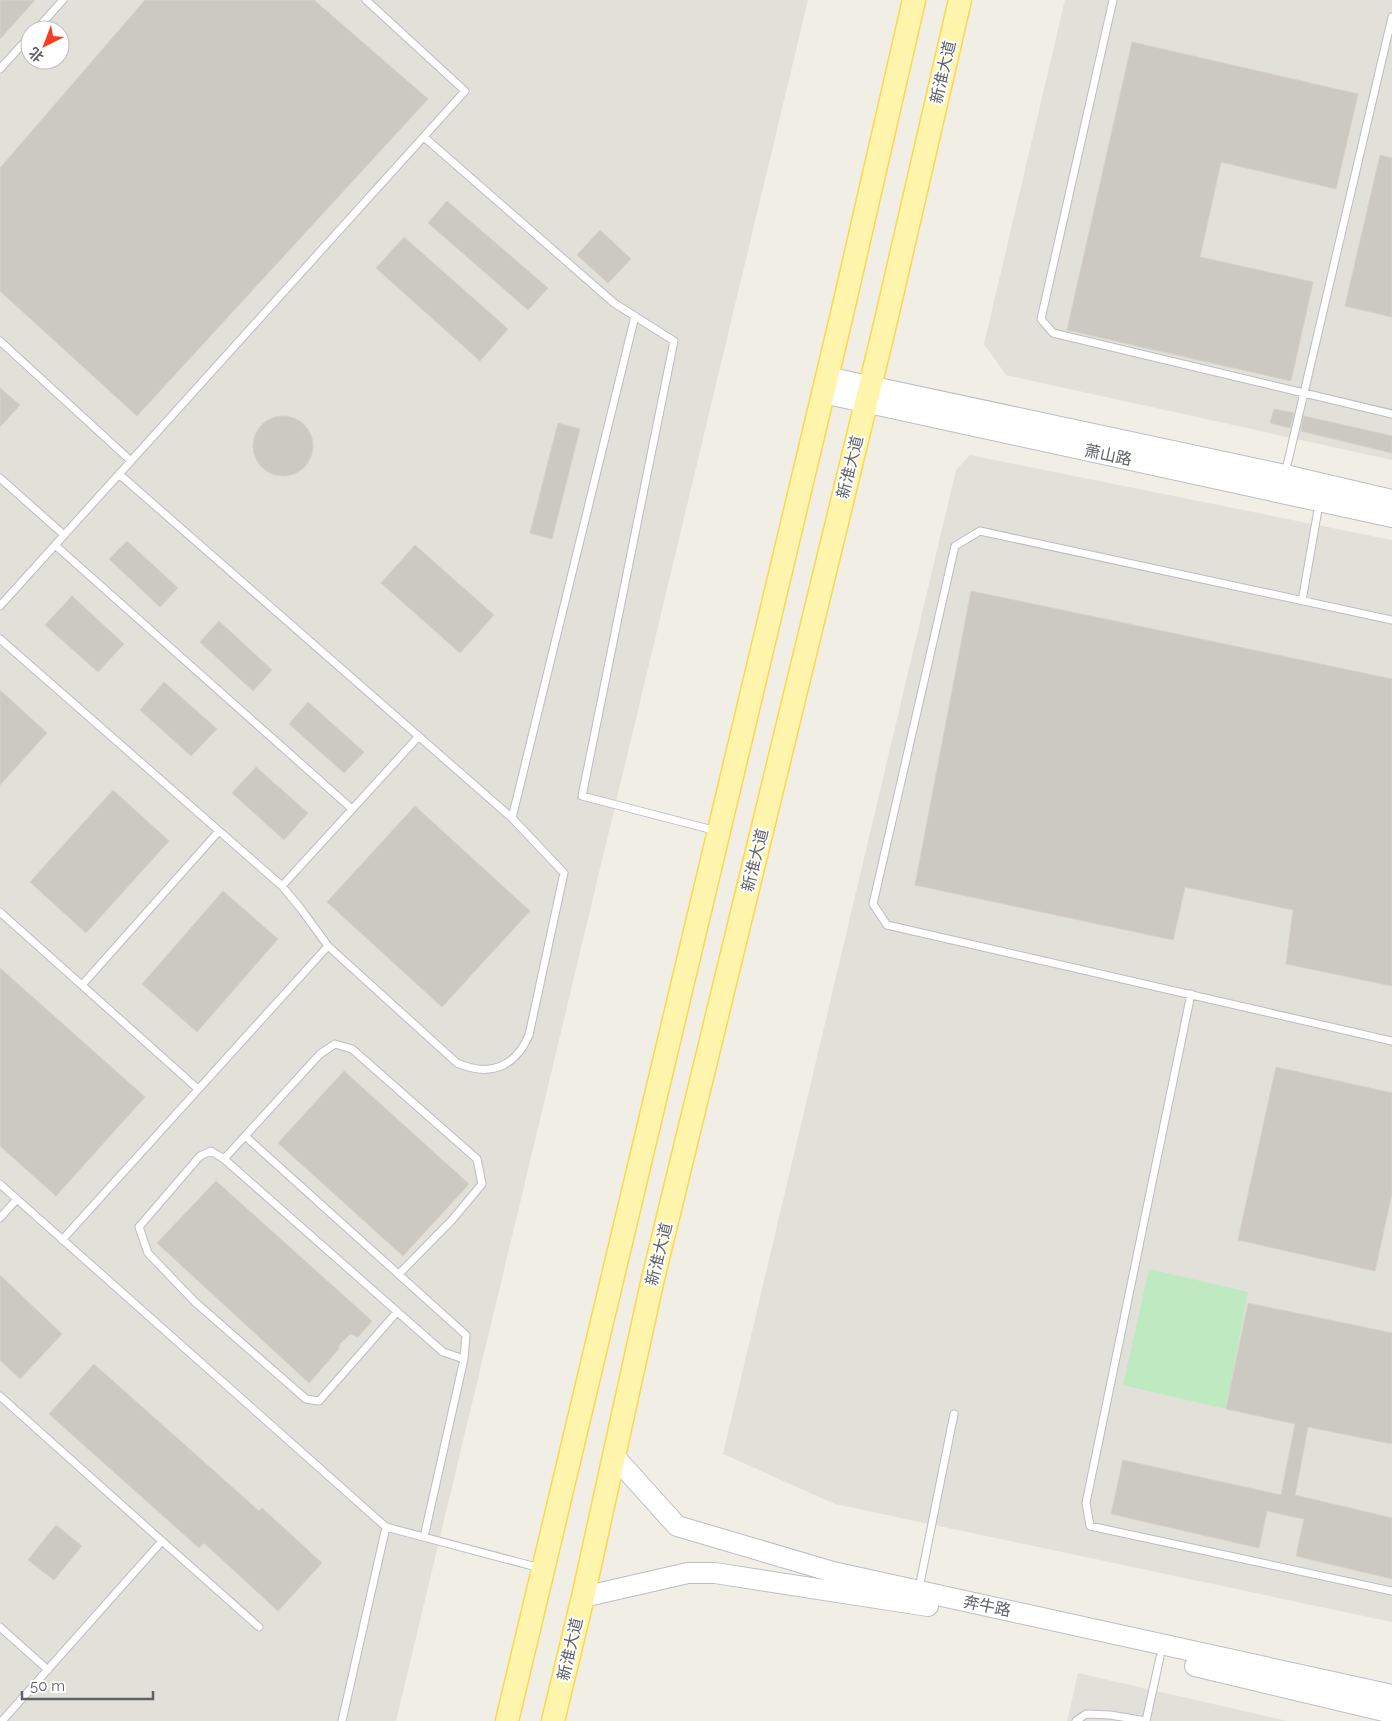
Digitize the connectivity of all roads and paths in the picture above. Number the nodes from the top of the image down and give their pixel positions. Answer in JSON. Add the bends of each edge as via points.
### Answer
{"nodes":[{"id":1,"x":63,"y":0,"type":"edge"},
{"id":2,"x":366,"y":0,"type":"edge"},
{"id":3,"x":914,"y":0,"type":"edge"},
{"id":4,"x":960,"y":0,"type":"edge"},
{"id":5,"x":1113,"y":0,"type":"edge"},
{"id":6,"x":1392,"y":17,"type":"edge"},
{"id":7,"x":45,"y":20,"type":"edge"},
{"id":8,"x":20,"y":47,"type":"edge"},
{"id":9,"x":0,"y":69,"type":"edge"},
{"id":10,"x":424,"y":137,"type":"junction"},
{"id":11,"x":635,"y":316,"type":"junction"},
{"id":12,"x":0,"y":341,"type":"edge"},
{"id":13,"x":825,"y":385,"type":"junction"},
{"id":14,"x":1304,"y":393,"type":"junction"},
{"id":15,"x":868,"y":395,"type":"junction"},
{"id":16,"x":1392,"y":414,"type":"edge"},
{"id":17,"x":132,"y":460,"type":"junction"},
{"id":18,"x":119,"y":474,"type":"junction"},
{"id":19,"x":1285,"y":475,"type":"junction"},
{"id":20,"x":0,"y":478,"type":"edge"},
{"id":21,"x":1322,"y":492,"type":"junction"},
{"id":22,"x":1392,"y":500,"type":"edge"},
{"id":23,"x":1392,"y":517,"type":"edge"},
{"id":24,"x":64,"y":535,"type":"junction"},
{"id":25,"x":55,"y":545,"type":"junction"},
{"id":26,"x":1302,"y":601,"type":"junction"},
{"id":27,"x":1,"y":602,"type":"edge"},
{"id":28,"x":1392,"y":620,"type":"edge"},
{"id":29,"x":0,"y":638,"type":"edge"},
{"id":30,"x":419,"y":736,"type":"junction"},
{"id":31,"x":352,"y":809,"type":"junction"},
{"id":32,"x":512,"y":818,"type":"junction"},
{"id":33,"x":219,"y":831,"type":"junction"},
{"id":34,"x":720,"y":832,"type":"junction"},
{"id":35,"x":282,"y":886,"type":"junction"},
{"id":36,"x":0,"y":912,"type":"edge"},
{"id":37,"x":328,"y":946,"type":"junction"},
{"id":38,"x":82,"y":985,"type":"junction"},
{"id":39,"x":1191,"y":994,"type":"junction"},
{"id":40,"x":1392,"y":1040,"type":"edge"},
{"id":41,"x":198,"y":1089,"type":"junction"},
{"id":42,"x":244,"y":1136,"type":"junction"},
{"id":43,"x":224,"y":1159,"type":"junction"},
{"id":44,"x":0,"y":1184,"type":"edge"},
{"id":45,"x":17,"y":1199,"type":"junction"},
{"id":46,"x":0,"y":1218,"type":"edge"},
{"id":47,"x":62,"y":1240,"type":"junction"},
{"id":48,"x":399,"y":1274,"type":"junction"},
{"id":49,"x":397,"y":1312,"type":"junction"},
{"id":50,"x":464,"y":1359,"type":"junction"},
{"id":51,"x":0,"y":1396,"type":"edge"},
{"id":52,"x":954,"y":1414,"type":"dead end"},
{"id":53,"x":614,"y":1456,"type":"junction"},
{"id":54,"x":386,"y":1527,"type":"junction"},
{"id":55,"x":424,"y":1537,"type":"junction"},
{"id":56,"x":162,"y":1541,"type":"junction"},
{"id":57,"x":545,"y":1569,"type":"junction"},
{"id":58,"x":1392,"y":1591,"type":"edge"},
{"id":59,"x":917,"y":1597,"type":"junction"},
{"id":60,"x":583,"y":1598,"type":"junction"},
{"id":61,"x":0,"y":1627,"type":"edge"},
{"id":62,"x":259,"y":1627,"type":"dead end"},
{"id":63,"x":1160,"y":1657,"type":"junction"},
{"id":64,"x":48,"y":1670,"type":"junction"},
{"id":65,"x":1392,"y":1695,"type":"edge"},
{"id":66,"x":1392,"y":1713,"type":"edge"},
{"id":67,"x":6,"y":1720,"type":"edge"},
{"id":68,"x":342,"y":1721,"type":"edge"},
{"id":69,"x":508,"y":1721,"type":"edge"},
{"id":70,"x":553,"y":1721,"type":"edge"},
{"id":71,"x":1076,"y":1721,"type":"edge"},
{"id":72,"x":1146,"y":1721,"type":"edge"}],
"edges":[{"from":1,"to":7,"type":"lane"},
{"from":2,"to":10,"type":"lane","via":[[465,91]]},
{"from":3,"to":13,"type":"main road"},
{"from":4,"to":15,"type":"main road","name":"新淮大道"},
{"from":5,"to":14,"type":"lane","via":[[1041,319],[1053,334]]},
{"from":6,"to":14,"type":"lane"},
{"from":8,"to":9,"type":"lane"},
{"from":10,"to":11,"type":"lane","via":[[614,303]]},
{"from":10,"to":17,"type":"lane"},
{"from":11,"to":32,"type":"lane"},
{"from":11,"to":34,"type":"lane","via":[[674,341],[582,796]]},
{"from":12,"to":17,"type":"lane"},
{"from":13,"to":15,"type":"street","name":"萧山路"},
{"from":13,"to":34,"type":"main road"},
{"from":14,"to":16,"type":"lane"},
{"from":14,"to":19,"type":"lane"},
{"from":15,"to":19,"type":"street","name":"萧山路"},
{"from":15,"to":21,"type":"street","name":"萧山路"},
{"from":15,"to":53,"type":"main road","name":"新淮大道","via":[[654,1274]]},
{"from":17,"to":18,"type":"lane"},
{"from":18,"to":24,"type":"lane"},
{"from":18,"to":30,"type":"lane"},
{"from":19,"to":21,"type":"street","name":"萧山路"},
{"from":20,"to":24,"type":"lane"},
{"from":21,"to":22,"type":"street","name":"萧山路"},
{"from":21,"to":23,"type":"street","name":"萧山路"},
{"from":21,"to":26,"type":"lane"},
{"from":24,"to":25,"type":"lane"},
{"from":25,"to":27,"type":"lane"},
{"from":25,"to":31,"type":"lane"},
{"from":26,"to":28,"type":"lane"},
{"from":26,"to":39,"type":"lane","via":[[980,531],[955,546],[873,904],[887,925]]},
{"from":29,"to":33,"type":"lane"},
{"from":30,"to":31,"type":"lane"},
{"from":30,"to":32,"type":"lane"},
{"from":31,"to":35,"type":"lane"},
{"from":32,"to":37,"type":"lane","via":[[564,873],[529,1035],[513,1060],[486,1070],[457,1063]]},
{"from":33,"to":35,"type":"lane"},
{"from":33,"to":38,"type":"lane"},
{"from":34,"to":57,"type":"main road"},
{"from":35,"to":37,"type":"lane"},
{"from":36,"to":38,"type":"lane"},
{"from":37,"to":41,"type":"lane"},
{"from":38,"to":41,"type":"lane"},
{"from":39,"to":40,"type":"lane"},
{"from":39,"to":58,"type":"lane","via":[[1086,1503],[1090,1526]]},
{"from":41,"to":47,"type":"lane"},
{"from":42,"to":43,"type":"lane"},
{"from":42,"to":48,"type":"lane"},
{"from":42,"to":48,"type":"lane","via":[[320,1054],[335,1044],[352,1049],[477,1160],[482,1184]]},
{"from":43,"to":49,"type":"lane"},
{"from":43,"to":49,"type":"lane","via":[[211,1151],[200,1156],[139,1227],[148,1253],[195,1302],[306,1399],[319,1401]]},
{"from":44,"to":45,"type":"lane"},
{"from":45,"to":46,"type":"lane"},
{"from":45,"to":47,"type":"lane"},
{"from":47,"to":54,"type":"lane"},
{"from":48,"to":50,"type":"lane","via":[[466,1335]]},
{"from":49,"to":50,"type":"lane","via":[[444,1352]]},
{"from":50,"to":55,"type":"lane"},
{"from":51,"to":56,"type":"lane"},
{"from":52,"to":59,"type":"lane"},
{"from":53,"to":59,"type":"street","name":"奔牛路","via":[[677,1526]]},
{"from":53,"to":60,"type":"main road","name":"新淮大道"},
{"from":54,"to":55,"type":"lane"},
{"from":54,"to":68,"type":"lane"},
{"from":55,"to":57,"type":"lane"},
{"from":56,"to":62,"type":"lane"},
{"from":56,"to":64,"type":"lane"},
{"from":57,"to":69,"type":"main road"},
{"from":59,"to":60,"type":"street","name":"奔牛路","via":[[715,1573],[688,1573]]},
{"from":59,"to":63,"type":"street","name":"奔牛路"},
{"from":59,"to":65,"type":"street","name":"奔牛路"},
{"from":60,"to":70,"type":"main road","name":"新淮大道"},
{"from":61,"to":64,"type":"lane"},
{"from":63,"to":66,"type":"street","name":"奔牛路"},
{"from":63,"to":72,"type":"lane"},
{"from":64,"to":67,"type":"lane"},
{"from":71,"to":72,"type":"lane","via":[[1086,1714]]}]}
